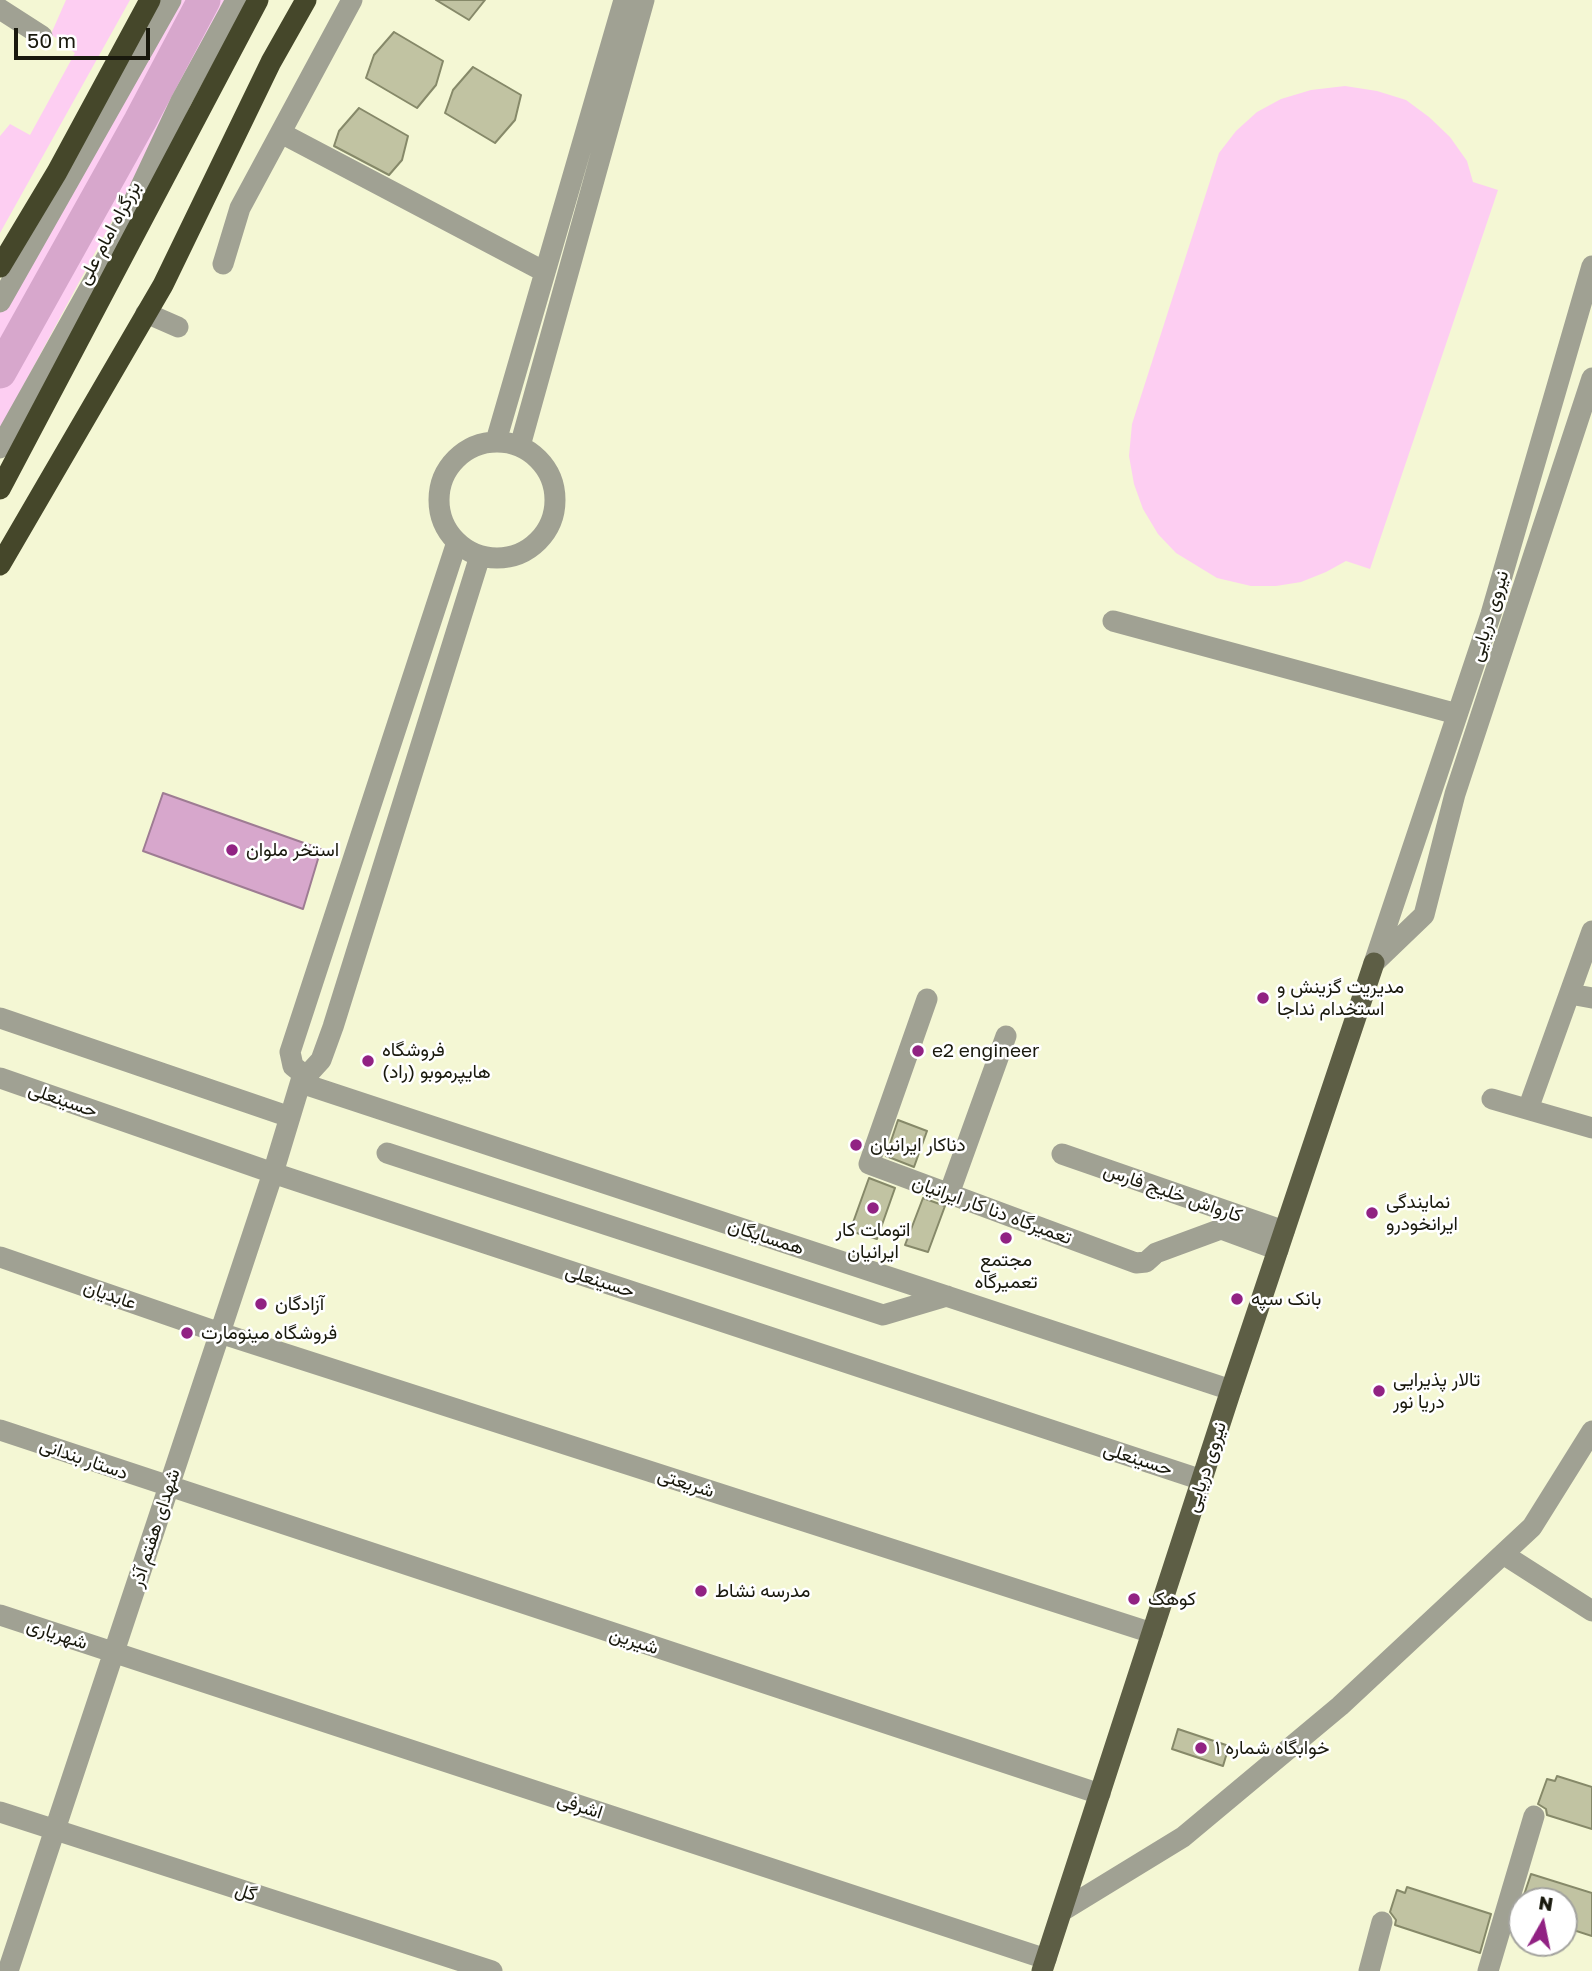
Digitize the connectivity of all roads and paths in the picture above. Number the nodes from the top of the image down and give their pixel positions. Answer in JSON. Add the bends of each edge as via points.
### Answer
{"nodes":[{"id":1,"x":150,"y":0,"type":"edge"},
{"id":2,"x":171,"y":0,"type":"edge"},
{"id":3,"x":236,"y":0,"type":"edge"},
{"id":4,"x":258,"y":0,"type":"edge"},
{"id":5,"x":306,"y":0,"type":"edge"},
{"id":6,"x":352,"y":0,"type":"edge"},
{"id":7,"x":624,"y":0,"type":"edge"},
{"id":8,"x":644,"y":0,"type":"edge"},
{"id":9,"x":0,"y":9,"type":"edge"},
{"id":10,"x":42,"y":36,"type":"dead end"},
{"id":11,"x":281,"y":133,"type":"junction"},
{"id":12,"x":223,"y":264,"type":"dead end"},
{"id":13,"x":1592,"y":266,"type":"edge"},
{"id":14,"x":0,"y":267,"type":"edge"},
{"id":15,"x":545,"y":272,"type":"junction"},
{"id":16,"x":0,"y":302,"type":"edge"},
{"id":17,"x":146,"y":313,"type":"junction"},
{"id":18,"x":178,"y":327,"type":"dead end"},
{"id":19,"x":1592,"y":378,"type":"edge"},
{"id":20,"x":496,"y":441,"type":"junction"},
{"id":21,"x":520,"y":446,"type":"junction"},
{"id":22,"x":0,"y":448,"type":"edge"},
{"id":23,"x":0,"y":489,"type":"edge"},
{"id":24,"x":457,"y":542,"type":"junction"},
{"id":25,"x":480,"y":556,"type":"junction"},
{"id":26,"x":0,"y":565,"type":"edge"},
{"id":27,"x":1114,"y":621,"type":"dead end"},
{"id":28,"x":1457,"y":714,"type":"junction"},
{"id":29,"x":1592,"y":931,"type":"edge"},
{"id":30,"x":1374,"y":963,"type":"junction"},
{"id":31,"x":318,"y":966,"type":"junction"},
{"id":32,"x":349,"y":975,"type":"junction"},
{"id":33,"x":1570,"y":994,"type":"junction"},
{"id":34,"x":1592,"y":998,"type":"edge"},
{"id":35,"x":927,"y":999,"type":"dead end"},
{"id":36,"x":0,"y":1018,"type":"edge"},
{"id":37,"x":1006,"y":1036,"type":"dead end"},
{"id":38,"x":0,"y":1078,"type":"edge"},
{"id":39,"x":302,"y":1079,"type":"junction"},
{"id":40,"x":1492,"y":1100,"type":"dead end"},
{"id":41,"x":1528,"y":1110,"type":"junction"},
{"id":42,"x":290,"y":1117,"type":"junction"},
{"id":43,"x":1592,"y":1128,"type":"edge"},
{"id":44,"x":387,"y":1153,"type":"dead end"},
{"id":45,"x":1062,"y":1154,"type":"dead end"},
{"id":46,"x":273,"y":1173,"type":"junction"},
{"id":47,"x":949,"y":1194,"type":"junction"},
{"id":48,"x":1281,"y":1240,"type":"junction"},
{"id":49,"x":0,"y":1257,"type":"edge"},
{"id":50,"x":947,"y":1296,"type":"junction"},
{"id":51,"x":220,"y":1333,"type":"junction"},
{"id":52,"x":1231,"y":1390,"type":"junction"},
{"id":53,"x":0,"y":1430,"type":"edge"},
{"id":54,"x":1592,"y":1431,"type":"edge"},
{"id":55,"x":1202,"y":1480,"type":"junction"},
{"id":56,"x":169,"y":1488,"type":"junction"},
{"id":57,"x":1503,"y":1554,"type":"junction"},
{"id":58,"x":1592,"y":1611,"type":"edge"},
{"id":59,"x":0,"y":1615,"type":"edge"},
{"id":60,"x":1152,"y":1633,"type":"junction"},
{"id":61,"x":114,"y":1653,"type":"junction"},
{"id":62,"x":1100,"y":1794,"type":"junction"},
{"id":63,"x":0,"y":1812,"type":"edge"},
{"id":64,"x":1534,"y":1816,"type":"dead end"},
{"id":65,"x":55,"y":1830,"type":"junction"},
{"id":66,"x":1062,"y":1911,"type":"junction"},
{"id":67,"x":1382,"y":1922,"type":"dead end"},
{"id":68,"x":1044,"y":1965,"type":"edge"},
{"id":69,"x":8,"y":1971,"type":"edge"},
{"id":70,"x":492,"y":1971,"type":"edge"},
{"id":71,"x":1369,"y":1971,"type":"edge"},
{"id":72,"x":1488,"y":1971,"type":"edge"}],
"edges":[{"from":1,"to":14,"type":"highway"},
{"from":2,"to":16,"type":"street"},
{"from":3,"to":22,"type":"street","via":[[181,101],[111,250]]},
{"from":4,"to":23,"type":"highway","name":"بزرگراه امام علی"},
{"from":5,"to":17,"type":"highway"},
{"from":6,"to":11,"type":"street"},
{"from":7,"to":15,"type":"street"},
{"from":8,"to":21,"type":"street"},
{"from":9,"to":10,"type":"street"},
{"from":11,"to":12,"type":"street","via":[[240,208]]},
{"from":11,"to":15,"type":"street"},
{"from":13,"to":28,"type":"street","name":"نیروی دریایی","via":[[1491,614]]},
{"from":15,"to":20,"type":"street"},
{"from":17,"to":18,"type":"street"},
{"from":17,"to":26,"type":"highway"},
{"from":19,"to":30,"type":"street","name":"نیروی دریایی","via":[[1455,794],[1424,915]]},
{"from":20,"to":21,"type":"street"},
{"from":20,"to":24,"type":"street","via":[[462,453],[441,482],[441,519]]},
{"from":21,"to":25,"type":"street","via":[[547,468],[555,487],[556,508],[550,527],[520,554],[500,559]]},
{"from":24,"to":25,"type":"street"},
{"from":24,"to":31,"type":"street"},
{"from":25,"to":32,"type":"street"},
{"from":27,"to":28,"type":"street"},
{"from":28,"to":30,"type":"street","name":"نیروی دریایی"},
{"from":29,"to":33,"type":"street"},
{"from":30,"to":48,"type":"main road","name":"نیروی دریایی"},
{"from":31,"to":32,"type":"street"},
{"from":31,"to":39,"type":"street","via":[[290,1052]]},
{"from":32,"to":39,"type":"street","via":[[321,1060]]},
{"from":33,"to":34,"type":"street"},
{"from":33,"to":41,"type":"street"},
{"from":35,"to":47,"type":"street","name":"تعمیرگاه دنا کار ایرانیان","via":[[869,1164]]},
{"from":36,"to":42,"type":"street"},
{"from":37,"to":47,"type":"street"},
{"from":38,"to":46,"type":"street","name":"حسینعلی"},
{"from":39,"to":42,"type":"street","name":"شهدای هفتم آذر"},
{"from":39,"to":50,"type":"street","name":"همسایگان"},
{"from":40,"to":41,"type":"street"},
{"from":41,"to":43,"type":"street"},
{"from":42,"to":46,"type":"street","name":"شهدای هفتم آذر"},
{"from":44,"to":50,"type":"street","via":[[883,1315]]},
{"from":45,"to":48,"type":"street","name":"کارواش خلیج فارس"},
{"from":46,"to":51,"type":"street","name":"شهدای هفتم آذر"},
{"from":46,"to":55,"type":"street","name":"حسینعلی"},
{"from":47,"to":48,"type":"street","name":"تعمیرگاه دنا کار ایرانیان","via":[[1136,1263],[1220,1229]]},
{"from":48,"to":52,"type":"main road","name":"نیروی دریایی"},
{"from":49,"to":51,"type":"street","name":"عابدیان"},
{"from":50,"to":52,"type":"street","name":"همسایگان"},
{"from":51,"to":56,"type":"street","name":"شهدای هفتم آذر"},
{"from":51,"to":60,"type":"street","name":"شریعتی"},
{"from":52,"to":55,"type":"main road","name":"نیروی دریایی"},
{"from":53,"to":56,"type":"street","name":"دستار بندانی"},
{"from":54,"to":57,"type":"street","via":[[1532,1527]]},
{"from":55,"to":60,"type":"main road","name":"نیروی دریایی"},
{"from":56,"to":61,"type":"street","name":"شهدای هفتم آذر"},
{"from":56,"to":62,"type":"street","name":"شیرین"},
{"from":57,"to":58,"type":"street"},
{"from":57,"to":66,"type":"street","via":[[1340,1706],[1183,1837]]},
{"from":59,"to":61,"type":"street","name":"شهریاری"},
{"from":60,"to":62,"type":"main road","name":"نیروی دریایی"},
{"from":61,"to":65,"type":"street","name":"شهدای هفتم آذر"},
{"from":61,"to":68,"type":"street","name":"اشرفی"},
{"from":62,"to":66,"type":"main road","name":"نیروی دریایی"},
{"from":63,"to":65,"type":"street","name":"گل"},
{"from":64,"to":72,"type":"street"},
{"from":65,"to":69,"type":"street","name":"شهدای هفتم آذر"},
{"from":65,"to":70,"type":"street","name":"گل"},
{"from":66,"to":68,"type":"main road","name":"نیروی دریایی"},
{"from":67,"to":71,"type":"street"}]}
